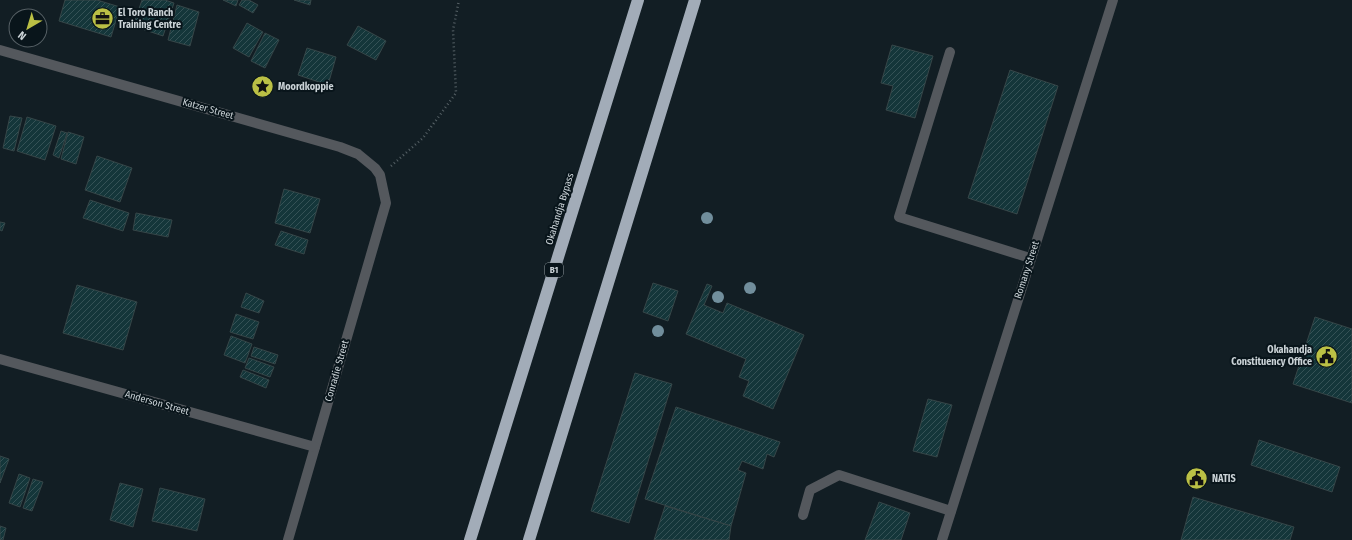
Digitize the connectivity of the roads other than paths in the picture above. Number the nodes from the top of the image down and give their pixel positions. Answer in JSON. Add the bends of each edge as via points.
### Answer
{"nodes":[{"id":1,"x":638,"y":0,"type":"edge"},
{"id":2,"x":695,"y":0,"type":"edge"},
{"id":3,"x":1113,"y":0,"type":"edge"},
{"id":4,"x":0,"y":50,"type":"edge"},
{"id":5,"x":950,"y":52,"type":"dead end"},
{"id":6,"x":386,"y":203,"type":"joint"},
{"id":7,"x":1030,"y":258,"type":"junction"},
{"id":8,"x":0,"y":359,"type":"edge"},
{"id":9,"x":314,"y":447,"type":"junction"},
{"id":10,"x":951,"y":511,"type":"junction"},
{"id":11,"x":803,"y":515,"type":"dead end"},
{"id":12,"x":288,"y":540,"type":"edge"},
{"id":13,"x":470,"y":540,"type":"edge"},
{"id":14,"x":529,"y":540,"type":"edge"},
{"id":15,"x":942,"y":540,"type":"edge"}],
"edges":[{"from":1,"to":13,"type":"highway","name":"Okahandja Bypass","number":"B1"},
{"from":2,"to":14,"type":"highway"},
{"from":3,"to":7,"type":"street","name":"Romany Street"},
{"from":4,"to":6,"type":"street","name":"Katzer Street","via":[[340,147],[367,160],[380,176]]},
{"from":5,"to":7,"type":"street","via":[[899,217]]},
{"from":6,"to":9,"type":"street","name":"Conradie Street"},
{"from":7,"to":10,"type":"street","name":"Romany Street"},
{"from":8,"to":9,"type":"street","name":"Anderson Street"},
{"from":9,"to":12,"type":"street","name":"Conradie Street"},
{"from":10,"to":11,"type":"street","via":[[839,475],[810,490]]},
{"from":10,"to":15,"type":"street","name":"Romany Street"}]}
